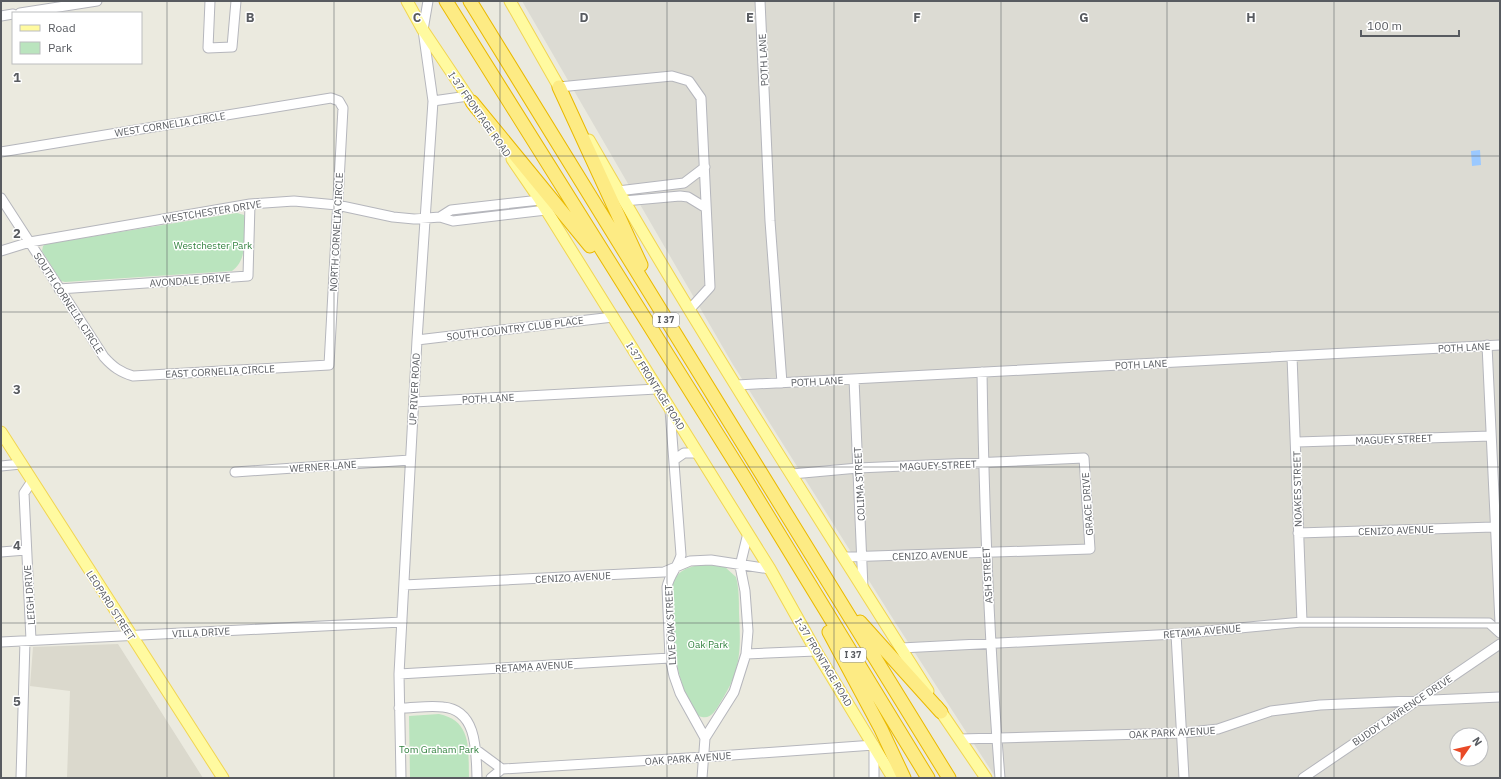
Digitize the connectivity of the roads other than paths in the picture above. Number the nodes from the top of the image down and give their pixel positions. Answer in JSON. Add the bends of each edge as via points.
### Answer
{"nodes":[{"id":1,"x":97,"y":1,"type":"edge"},
{"id":2,"x":210,"y":1,"type":"edge"},
{"id":3,"x":236,"y":1,"type":"edge"},
{"id":4,"x":407,"y":1,"type":"edge"},
{"id":5,"x":428,"y":1,"type":"edge"},
{"id":6,"x":446,"y":1,"type":"edge"},
{"id":7,"x":470,"y":1,"type":"edge"},
{"id":8,"x":510,"y":1,"type":"edge"},
{"id":9,"x":760,"y":1,"type":"edge"},
{"id":10,"x":26,"y":12,"type":"edge"},
{"id":11,"x":12,"y":14,"type":"edge"},
{"id":12,"x":1,"y":16,"type":"edge"},
{"id":13,"x":423,"y":30,"type":"junction"},
{"id":14,"x":559,"y":87,"type":"junction"},
{"id":15,"x":470,"y":99,"type":"junction"},
{"id":16,"x":433,"y":100,"type":"junction"},
{"id":17,"x":339,"y":101,"type":"joint"},
{"id":18,"x":1,"y":152,"type":"edge"},
{"id":19,"x":705,"y":167,"type":"junction"},
{"id":20,"x":669,"y":185,"type":"junction"},
{"id":21,"x":670,"y":195,"type":"junction"},
{"id":22,"x":621,"y":196,"type":"junction"},
{"id":23,"x":1,"y":198,"type":"edge"},
{"id":24,"x":540,"y":200,"type":"junction"},
{"id":25,"x":250,"y":204,"type":"junction"},
{"id":26,"x":337,"y":205,"type":"junction"},
{"id":27,"x":706,"y":208,"type":"junction"},
{"id":28,"x":546,"y":210,"type":"junction"},
{"id":29,"x":440,"y":217,"type":"junction"},
{"id":30,"x":426,"y":218,"type":"junction"},
{"id":31,"x":30,"y":242,"type":"junction"},
{"id":32,"x":1,"y":251,"type":"edge"},
{"id":33,"x":624,"y":287,"type":"junction"},
{"id":34,"x":60,"y":289,"type":"junction"},
{"id":35,"x":652,"y":296,"type":"junction"},
{"id":36,"x":690,"y":309,"type":"junction"},
{"id":37,"x":613,"y":316,"type":"junction"},
{"id":38,"x":417,"y":340,"type":"junction"},
{"id":39,"x":1487,"y":345,"type":"junction"},
{"id":40,"x":1500,"y":345,"type":"edge"},
{"id":41,"x":1292,"y":356,"type":"junction"},
{"id":42,"x":329,"y":365,"type":"joint"},
{"id":43,"x":113,"y":366,"type":"joint"},
{"id":44,"x":982,"y":372,"type":"junction"},
{"id":45,"x":854,"y":379,"type":"junction"},
{"id":46,"x":782,"y":383,"type":"junction"},
{"id":47,"x":736,"y":385,"type":"junction"},
{"id":48,"x":657,"y":389,"type":"junction"},
{"id":49,"x":414,"y":402,"type":"junction"},
{"id":50,"x":670,"y":410,"type":"junction"},
{"id":51,"x":1,"y":432,"type":"edge"},
{"id":52,"x":1491,"y":436,"type":"junction"},
{"id":53,"x":1297,"y":442,"type":"junction"},
{"id":54,"x":698,"y":453,"type":"junction"},
{"id":55,"x":1084,"y":458,"type":"joint"},
{"id":56,"x":410,"y":460,"type":"junction"},
{"id":57,"x":674,"y":460,"type":"junction"},
{"id":58,"x":983,"y":463,"type":"junction"},
{"id":59,"x":21,"y":464,"type":"junction"},
{"id":60,"x":1,"y":466,"type":"edge"},
{"id":61,"x":858,"y":468,"type":"junction"},
{"id":62,"x":235,"y":472,"type":"dead end"},
{"id":63,"x":792,"y":474,"type":"junction"},
{"id":64,"x":32,"y":481,"type":"junction"},
{"id":65,"x":1494,"y":527,"type":"junction"},
{"id":66,"x":748,"y":533,"type":"junction"},
{"id":67,"x":778,"y":533,"type":"junction"},
{"id":68,"x":1298,"y":533,"type":"junction"},
{"id":69,"x":1090,"y":549,"type":"joint"},
{"id":70,"x":26,"y":550,"type":"junction"},
{"id":71,"x":1,"y":552,"type":"edge"},
{"id":72,"x":985,"y":553,"type":"junction"},
{"id":73,"x":842,"y":557,"type":"junction"},
{"id":74,"x":863,"y":558,"type":"junction"},
{"id":75,"x":740,"y":566,"type":"junction"},
{"id":76,"x":675,"y":568,"type":"junction"},
{"id":77,"x":770,"y":569,"type":"junction"},
{"id":78,"x":404,"y":585,"type":"junction"},
{"id":79,"x":863,"y":588,"type":"junction"},
{"id":80,"x":836,"y":595,"type":"junction"},
{"id":81,"x":402,"y":622,"type":"junction"},
{"id":82,"x":1302,"y":622,"type":"junction"},
{"id":83,"x":1500,"y":623,"type":"edge"},
{"id":84,"x":1500,"y":632,"type":"edge"},
{"id":85,"x":1176,"y":634,"type":"junction"},
{"id":86,"x":130,"y":635,"type":"junction"},
{"id":87,"x":28,"y":640,"type":"junction"},
{"id":88,"x":1,"y":642,"type":"edge"},
{"id":89,"x":990,"y":643,"type":"junction"},
{"id":90,"x":1500,"y":644,"type":"edge"},
{"id":91,"x":901,"y":648,"type":"junction"},
{"id":92,"x":816,"y":651,"type":"junction"},
{"id":93,"x":746,"y":654,"type":"junction"},
{"id":94,"x":670,"y":658,"type":"junction"},
{"id":95,"x":399,"y":674,"type":"junction"},
{"id":96,"x":1500,"y":697,"type":"edge"},
{"id":97,"x":1416,"y":700,"type":"junction"},
{"id":98,"x":399,"y":708,"type":"junction"},
{"id":99,"x":941,"y":712,"type":"junction"},
{"id":100,"x":1182,"y":733,"type":"junction"},
{"id":101,"x":705,"y":738,"type":"junction"},
{"id":102,"x":997,"y":738,"type":"junction"},
{"id":103,"x":960,"y":739,"type":"junction"},
{"id":104,"x":874,"y":745,"type":"junction"},
{"id":105,"x":475,"y":749,"type":"junction"},
{"id":106,"x":704,"y":757,"type":"junction"},
{"id":107,"x":502,"y":769,"type":"junction"},
{"id":108,"x":890,"y":773,"type":"edge"},
{"id":109,"x":874,"y":776,"type":"edge"},
{"id":110,"x":21,"y":778,"type":"edge"},
{"id":111,"x":223,"y":778,"type":"edge"},
{"id":112,"x":401,"y":778,"type":"edge"},
{"id":113,"x":477,"y":778,"type":"edge"},
{"id":114,"x":491,"y":778,"type":"edge"},
{"id":115,"x":702,"y":778,"type":"edge"},
{"id":116,"x":904,"y":778,"type":"edge"},
{"id":117,"x":928,"y":778,"type":"edge"},
{"id":118,"x":949,"y":778,"type":"edge"},
{"id":119,"x":986,"y":778,"type":"edge"},
{"id":120,"x":1000,"y":778,"type":"edge"},
{"id":121,"x":1184,"y":778,"type":"edge"},
{"id":122,"x":1303,"y":778,"type":"edge"}],
"edges":[{"from":1,"to":10,"type":"street"},
{"from":2,"to":3,"type":"street","via":[[208,48],[232,47]]},
{"from":4,"to":13,"type":"main road","name":"I-37 FRONTAGE ROAD"},
{"from":5,"to":13,"type":"street","name":"UP RIVER ROAD"},
{"from":6,"to":33,"type":"highway","number":"I 37"},
{"from":7,"to":35,"type":"highway","number":"I 37"},
{"from":8,"to":14,"type":"main road"},
{"from":9,"to":46,"type":"street","name":"POTH LANE","via":[[770,221]]},
{"from":11,"to":12,"type":"street"},
{"from":13,"to":15,"type":"main road","name":"I-37 FRONTAGE ROAD"},
{"from":13,"to":16,"type":"street","name":"UP RIVER ROAD"},
{"from":14,"to":19,"type":"street","via":[[672,76],[689,81],[701,98]]},
{"from":14,"to":22,"type":"main road"},
{"from":14,"to":35,"type":"highway","via":[[641,265]]},
{"from":15,"to":16,"type":"street"},
{"from":15,"to":24,"type":"main road","name":"I-37 FRONTAGE ROAD"},
{"from":15,"to":33,"type":"highway"},
{"from":16,"to":30,"type":"street","name":"UP RIVER ROAD"},
{"from":17,"to":18,"type":"street","name":"WEST CORNELIA CIRCLE","via":[[332,98]]},
{"from":17,"to":26,"type":"street","name":"NORTH CORNELIA CIRCLE","via":[[343,108]]},
{"from":19,"to":20,"type":"street","via":[[689,180]]},
{"from":19,"to":27,"type":"street"},
{"from":20,"to":21,"type":"street"},
{"from":20,"to":22,"type":"street"},
{"from":21,"to":22,"type":"street"},
{"from":21,"to":27,"type":"street","via":[[688,197]]},
{"from":22,"to":36,"type":"main road"},
{"from":23,"to":31,"type":"street","name":"SOUTH CORNELIA CIRCLE"},
{"from":24,"to":28,"type":"main road","name":"I-37 FRONTAGE ROAD"},
{"from":24,"to":29,"type":"street","via":[[451,210]]},
{"from":25,"to":26,"type":"street","name":"WESTCHESTER DRIVE","via":[[294,201]]},
{"from":25,"to":31,"type":"street","name":"WESTCHESTER DRIVE"},
{"from":25,"to":34,"type":"street","name":"AVONDALE DRIVE","via":[[248,276]]},
{"from":26,"to":30,"type":"street","name":"WESTCHESTER DRIVE","via":[[393,218]]},
{"from":26,"to":42,"type":"street","name":"NORTH CORNELIA CIRCLE"},
{"from":27,"to":36,"type":"street","via":[[710,288]]},
{"from":28,"to":29,"type":"street","via":[[452,221]]},
{"from":28,"to":37,"type":"main road","name":"I-37 FRONTAGE ROAD"},
{"from":29,"to":30,"type":"street","name":"WESTCHESTER DRIVE"},
{"from":30,"to":38,"type":"street","name":"UP RIVER ROAD"},
{"from":31,"to":32,"type":"street","name":"WESTCHESTER DRIVE"},
{"from":31,"to":34,"type":"street","name":"SOUTH CORNELIA CIRCLE"},
{"from":33,"to":67,"type":"highway","number":"I 37"},
{"from":34,"to":43,"type":"street","name":"SOUTH CORNELIA CIRCLE","via":[[104,357]]},
{"from":35,"to":80,"type":"highway","number":"I 37"},
{"from":36,"to":47,"type":"main road"},
{"from":37,"to":38,"type":"street","name":"SOUTH COUNTRY CLUB PLACE"},
{"from":37,"to":48,"type":"main road","name":"I-37 FRONTAGE ROAD"},
{"from":38,"to":49,"type":"street","name":"UP RIVER ROAD"},
{"from":39,"to":40,"type":"street","name":"POTH LANE"},
{"from":39,"to":41,"type":"street","name":"POTH LANE"},
{"from":39,"to":52,"type":"street"},
{"from":41,"to":44,"type":"street","name":"POTH LANE"},
{"from":41,"to":53,"type":"street","name":"NOAKES STREET"},
{"from":42,"to":43,"type":"street","name":"EAST CORNELIA CIRCLE","via":[[133,376]]},
{"from":44,"to":45,"type":"street","name":"POTH LANE"},
{"from":44,"to":58,"type":"street","name":"ASH STREET"},
{"from":45,"to":46,"type":"street","name":"POTH LANE"},
{"from":45,"to":61,"type":"street","name":"COLIMA STREET"},
{"from":46,"to":47,"type":"street","name":"POTH LANE"},
{"from":47,"to":63,"type":"main road"},
{"from":48,"to":49,"type":"street","name":"POTH LANE"},
{"from":48,"to":50,"type":"main road","name":"I-37 FRONTAGE ROAD"},
{"from":49,"to":56,"type":"street","name":"UP RIVER ROAD"},
{"from":50,"to":54,"type":"main road","name":"I-37 FRONTAGE ROAD"},
{"from":50,"to":57,"type":"street","name":"LIVE OAK STREET"},
{"from":51,"to":59,"type":"main road","name":"LEOPARD STREET"},
{"from":52,"to":53,"type":"street","name":"MAGUEY STREET"},
{"from":52,"to":65,"type":"street"},
{"from":53,"to":68,"type":"street","name":"NOAKES STREET"},
{"from":54,"to":57,"type":"street","via":[[684,453]]},
{"from":54,"to":66,"type":"main road","name":"I-37 FRONTAGE ROAD"},
{"from":55,"to":58,"type":"street","name":"MAGUEY STREET"},
{"from":55,"to":69,"type":"street","name":"GRACE DRIVE"},
{"from":56,"to":62,"type":"street","name":"WERNER LANE"},
{"from":56,"to":78,"type":"street","name":"UP RIVER ROAD"},
{"from":57,"to":76,"type":"street","name":"LIVE OAK STREET","via":[[681,555]]},
{"from":58,"to":61,"type":"street","name":"MAGUEY STREET"},
{"from":58,"to":72,"type":"street","name":"ASH STREET"},
{"from":59,"to":60,"type":"street"},
{"from":59,"to":64,"type":"main road","name":"LEOPARD STREET"},
{"from":61,"to":63,"type":"street","name":"MAGUEY STREET"},
{"from":61,"to":74,"type":"street","name":"COLIMA STREET"},
{"from":63,"to":73,"type":"main road"},
{"from":64,"to":70,"type":"street","name":"LEIGH DRIVE","via":[[24,493]]},
{"from":64,"to":86,"type":"main road","name":"LEOPARD STREET"},
{"from":65,"to":68,"type":"street","name":"CENIZO AVENUE"},
{"from":65,"to":83,"type":"street"},
{"from":66,"to":75,"type":"street"},
{"from":66,"to":77,"type":"main road","name":"I-37 FRONTAGE ROAD"},
{"from":67,"to":116,"type":"highway","via":[[788,560],[846,663]]},
{"from":67,"to":117,"type":"highway","number":"I 37"},
{"from":68,"to":82,"type":"street","name":"NOAKES STREET"},
{"from":69,"to":72,"type":"street","name":"CENIZO AVENUE"},
{"from":70,"to":71,"type":"street"},
{"from":70,"to":87,"type":"street","name":"LEIGH DRIVE"},
{"from":72,"to":74,"type":"street","name":"CENIZO AVENUE"},
{"from":72,"to":89,"type":"street","name":"ASH STREET"},
{"from":73,"to":74,"type":"street","name":"CENIZO AVENUE"},
{"from":73,"to":79,"type":"main road"},
{"from":74,"to":79,"type":"street","name":"COLIMA STREET"},
{"from":75,"to":76,"type":"street","name":"CENIZO AVENUE","via":[[711,560],[690,561]]},
{"from":75,"to":77,"type":"street","name":"CENIZO AVENUE"},
{"from":75,"to":93,"type":"street","via":[[748,631]]},
{"from":76,"to":78,"type":"street","name":"CENIZO AVENUE","via":[[664,572]]},
{"from":76,"to":94,"type":"street","name":"LIVE OAK STREET","via":[[668,579],[667,587]]},
{"from":77,"to":92,"type":"main road","name":"I-37 FRONTAGE ROAD"},
{"from":78,"to":81,"type":"street","name":"UP RIVER ROAD"},
{"from":79,"to":91,"type":"main road"},
{"from":80,"to":99,"type":"highway"},
{"from":80,"to":118,"type":"highway","number":"I 37"},
{"from":81,"to":86,"type":"street","name":"VILLA DRIVE"},
{"from":81,"to":95,"type":"street","name":"UP RIVER ROAD"},
{"from":82,"to":84,"type":"street","name":"RETAMA AVENUE","via":[[1489,623]]},
{"from":82,"to":85,"type":"street","name":"RETAMA AVENUE"},
{"from":85,"to":89,"type":"street","name":"RETAMA AVENUE"},
{"from":85,"to":100,"type":"street"},
{"from":86,"to":87,"type":"street","name":"VILLA DRIVE"},
{"from":86,"to":111,"type":"main road","name":"LEOPARD STREET"},
{"from":87,"to":88,"type":"street","name":"VILLA DRIVE"},
{"from":87,"to":110,"type":"street","name":"LEIGH DRIVE"},
{"from":89,"to":91,"type":"street","name":"RETAMA AVENUE"},
{"from":89,"to":102,"type":"street","name":"ASH STREET"},
{"from":90,"to":97,"type":"street","name":"BUDDY LAWRENCE DRIVE"},
{"from":91,"to":99,"type":"main road"},
{"from":92,"to":93,"type":"street"},
{"from":92,"to":104,"type":"main road","name":"I-37 FRONTAGE ROAD"},
{"from":93,"to":101,"type":"street","via":[[734,692]]},
{"from":94,"to":95,"type":"street","name":"RETAMA AVENUE"},
{"from":94,"to":101,"type":"street","name":"LIVE OAK STREET","via":[[680,693]]},
{"from":95,"to":98,"type":"street","name":"UP RIVER ROAD"},
{"from":96,"to":97,"type":"street","name":"OAK PARK AVENUE"},
{"from":97,"to":100,"type":"street","name":"OAK PARK AVENUE","via":[[1271,710],[1218,729]]},
{"from":97,"to":122,"type":"street","name":"BUDDY LAWRENCE DRIVE"},
{"from":98,"to":105,"type":"street","via":[[444,707],[456,711],[473,731]]},
{"from":98,"to":112,"type":"street","name":"UP RIVER ROAD"},
{"from":99,"to":103,"type":"main road"},
{"from":100,"to":102,"type":"street","name":"OAK PARK AVENUE"},
{"from":100,"to":121,"type":"street"},
{"from":101,"to":106,"type":"street"},
{"from":102,"to":103,"type":"street","name":"OAK PARK AVENUE"},
{"from":102,"to":120,"type":"street","name":"ASH STREET"},
{"from":103,"to":119,"type":"main road"},
{"from":104,"to":106,"type":"street","name":"OAK PARK AVENUE"},
{"from":104,"to":108,"type":"main road","name":"I-37 FRONTAGE ROAD"},
{"from":104,"to":109,"type":"street"},
{"from":105,"to":107,"type":"street"},
{"from":105,"to":113,"type":"street"},
{"from":106,"to":107,"type":"street","name":"OAK PARK AVENUE"},
{"from":106,"to":115,"type":"street"},
{"from":107,"to":114,"type":"street"},
{"from":108,"to":109,"type":"street","via":[[882,769]]}]}
